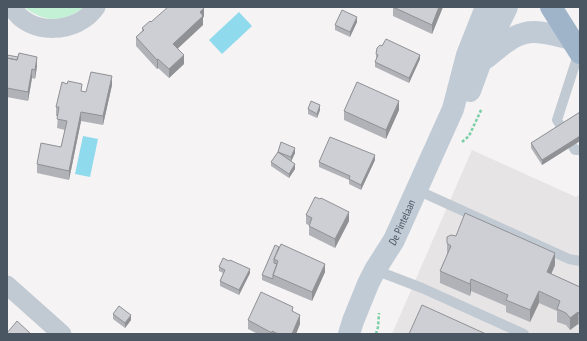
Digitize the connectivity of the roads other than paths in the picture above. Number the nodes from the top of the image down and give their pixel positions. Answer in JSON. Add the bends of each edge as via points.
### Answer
{"nodes":[{"id":1,"x":12,"y":7,"type":"edge"},
{"id":2,"x":96,"y":7,"type":"edge"},
{"id":3,"x":486,"y":7,"type":"edge"},
{"id":4,"x":508,"y":7,"type":"edge"},
{"id":5,"x":551,"y":7,"type":"edge"},
{"id":6,"x":577,"y":48,"type":"edge"},
{"id":7,"x":482,"y":61,"type":"junction"},
{"id":8,"x":453,"y":109,"type":"junction"},
{"id":9,"x":580,"y":150,"type":"edge"},
{"id":10,"x":417,"y":190,"type":"junction"},
{"id":11,"x":580,"y":261,"type":"edge"},
{"id":12,"x":375,"y":270,"type":"junction"},
{"id":13,"x":7,"y":285,"type":"edge"},
{"id":14,"x":62,"y":334,"type":"edge"},
{"id":15,"x":349,"y":334,"type":"edge"},
{"id":16,"x":524,"y":334,"type":"edge"}],
"edges":[{"from":1,"to":2,"type":"street","via":[[23,19],[38,27],[62,28],[78,23]]},
{"from":3,"to":8,"type":"main road","name":"De Pintelaan","via":[[467,54]]},
{"from":4,"to":7,"type":"main road","name":"De Pintelaan"},
{"from":5,"to":6,"type":"highway"},
{"from":6,"to":7,"type":"main road","name":"De Pintelaan","via":[[546,32],[528,32],[509,39]]},
{"from":6,"to":9,"type":"lane","via":[[557,120],[575,150]]},
{"from":7,"to":8,"type":"main road","name":"De Pintelaan","via":[[469,91]]},
{"from":8,"to":10,"type":"main road","name":"De Pintelaan"},
{"from":10,"to":11,"type":"lane","via":[[569,259]]},
{"from":10,"to":12,"type":"main road","name":"De Pintelaan","via":[[394,240]]},
{"from":12,"to":15,"type":"main road","name":"De Pintelaan"},
{"from":12,"to":16,"type":"lane","via":[[422,288]]},
{"from":13,"to":14,"type":"street"}]}
